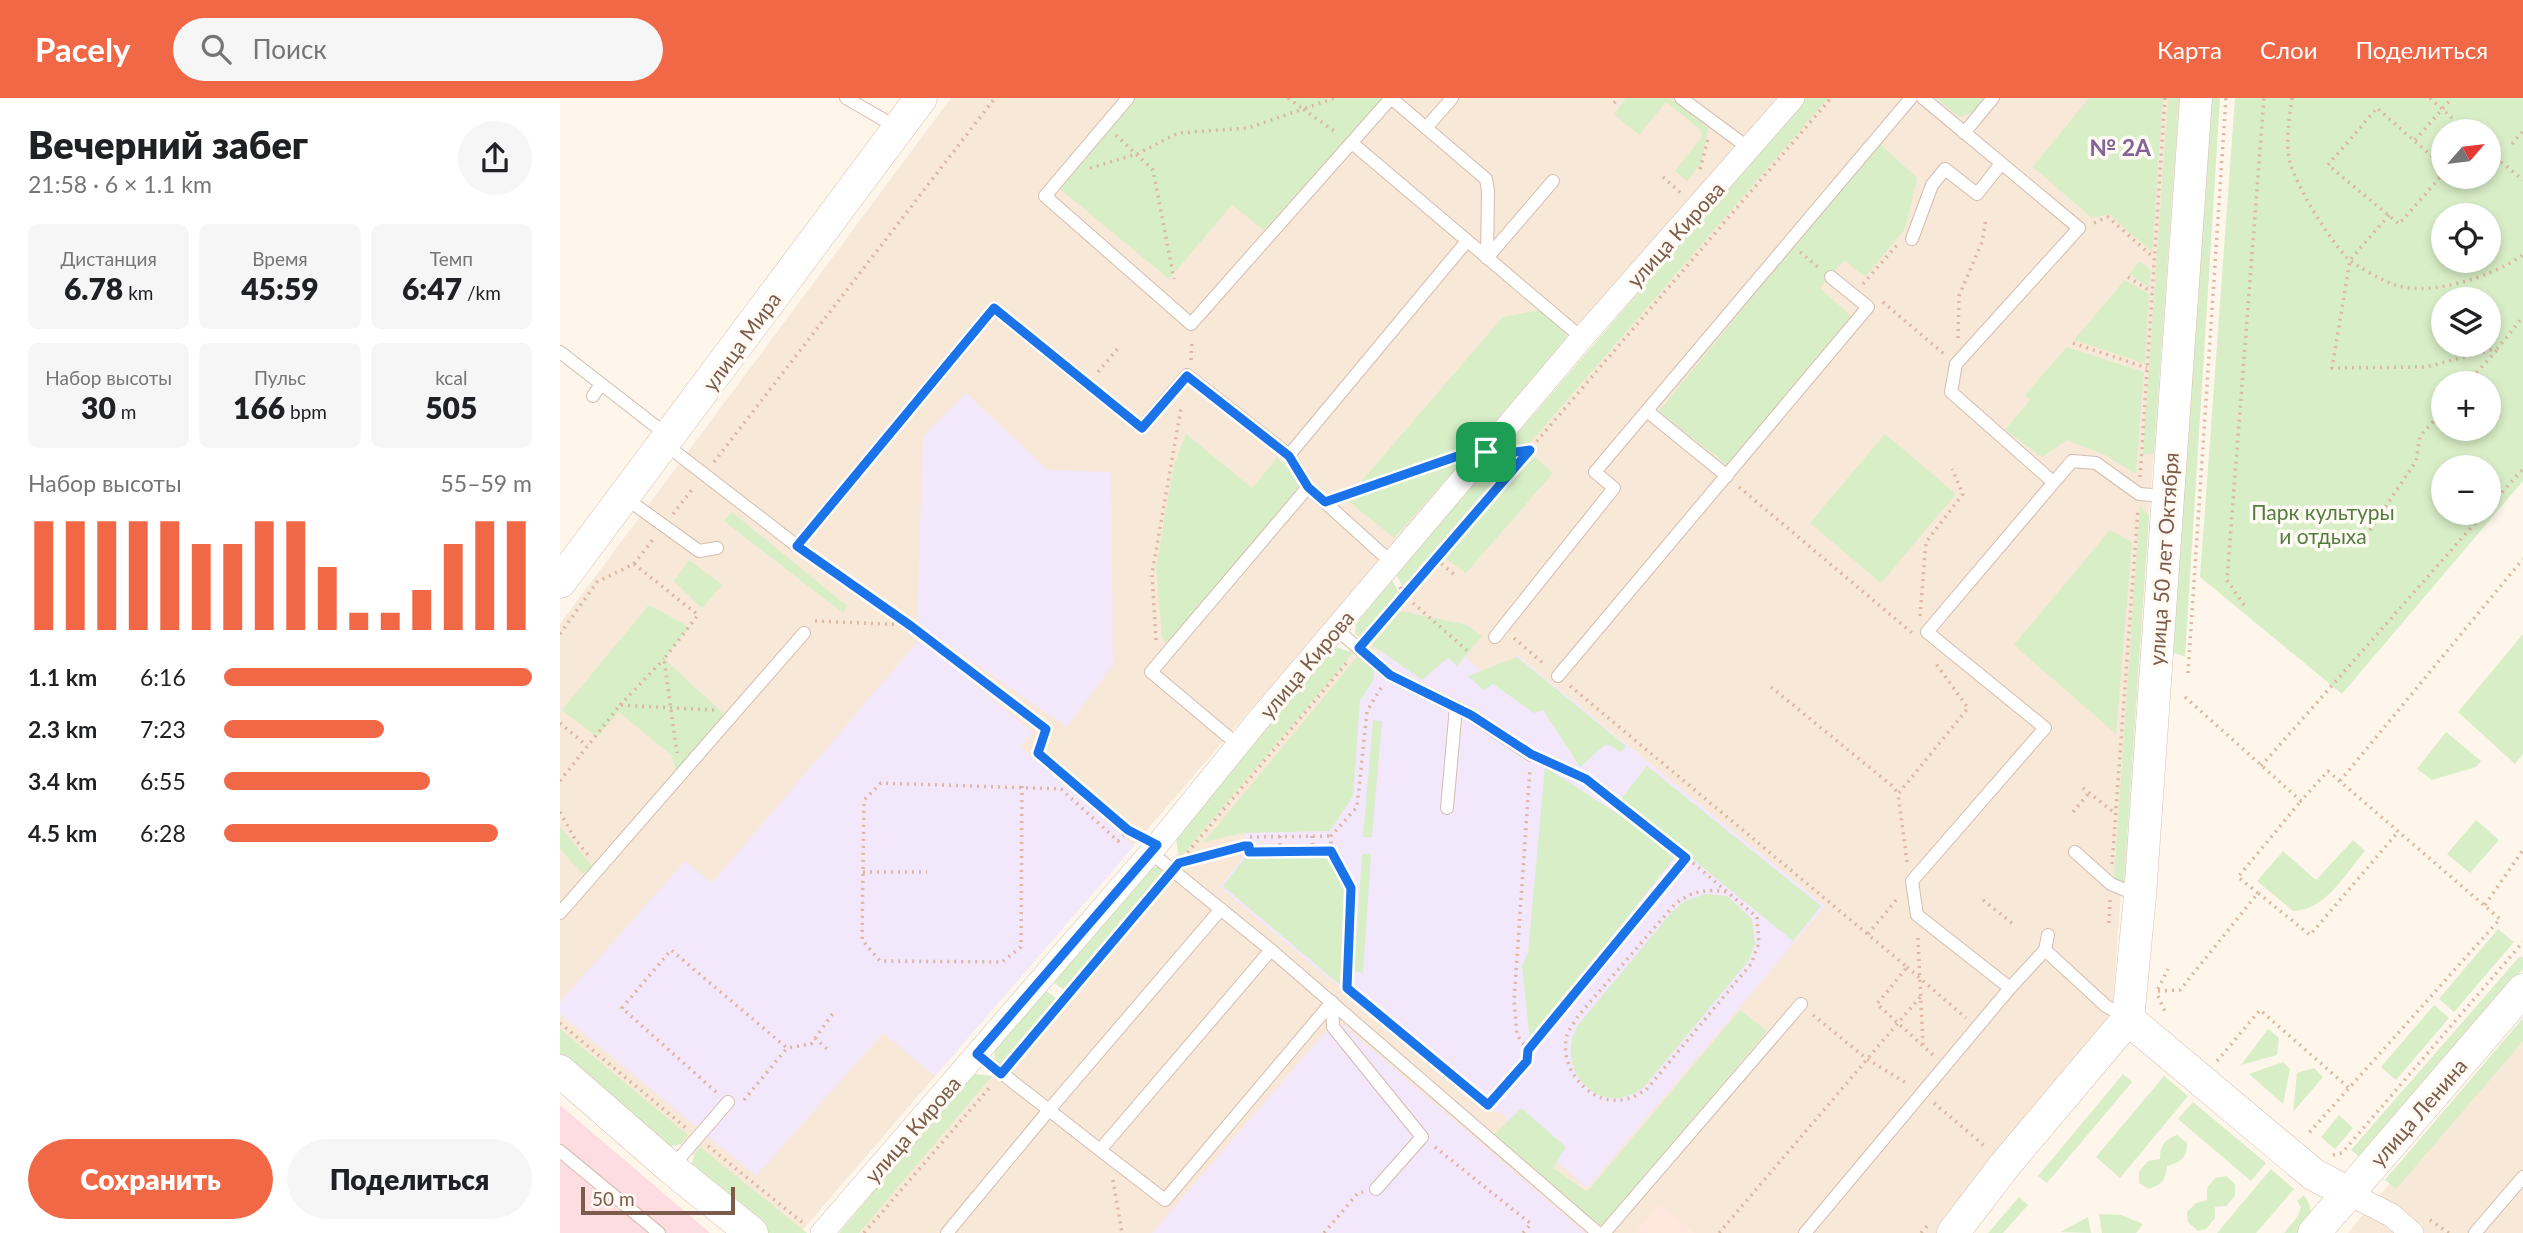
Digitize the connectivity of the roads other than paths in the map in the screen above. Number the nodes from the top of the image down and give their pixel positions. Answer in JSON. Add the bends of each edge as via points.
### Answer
{"nodes":[{"id":1,"x":846,"y":98,"type":"edge"},
{"id":2,"x":921,"y":98,"type":"edge"},
{"id":3,"x":1128,"y":98,"type":"edge"},
{"id":4,"x":1391,"y":98,"type":"edge"},
{"id":5,"x":1452,"y":98,"type":"edge"},
{"id":6,"x":1681,"y":98,"type":"edge"},
{"id":7,"x":1793,"y":98,"type":"edge"},
{"id":8,"x":1911,"y":98,"type":"edge"},
{"id":9,"x":1923,"y":98,"type":"edge"},
{"id":10,"x":1993,"y":98,"type":"edge"},
{"id":11,"x":2196,"y":98,"type":"edge"},
{"id":12,"x":898,"y":128,"type":"junction"},
{"id":13,"x":1426,"y":128,"type":"junction"},
{"id":14,"x":1964,"y":133,"type":"junction"},
{"id":15,"x":1352,"y":143,"type":"junction"},
{"id":16,"x":1750,"y":149,"type":"junction"},
{"id":17,"x":2001,"y":164,"type":"junction"},
{"id":18,"x":1553,"y":181,"type":"dead end"},
{"id":19,"x":1912,"y":239,"type":"dead end"},
{"id":20,"x":1467,"y":241,"type":"junction"},
{"id":21,"x":1487,"y":258,"type":"junction"},
{"id":22,"x":1830,"y":277,"type":"road end"},
{"id":23,"x":1583,"y":338,"type":"junction"},
{"id":24,"x":560,"y":352,"type":"edge"},
{"id":25,"x":601,"y":384,"type":"junction"},
{"id":26,"x":593,"y":396,"type":"dead end"},
{"id":27,"x":1647,"y":411,"type":"junction"},
{"id":28,"x":667,"y":440,"type":"junction"},
{"id":29,"x":1289,"y":456,"type":"junction"},
{"id":30,"x":1727,"y":476,"type":"junction"},
{"id":31,"x":2053,"y":482,"type":"junction"},
{"id":32,"x":1308,"y":487,"type":"junction"},
{"id":33,"x":2153,"y":495,"type":"junction"},
{"id":34,"x":624,"y":497,"type":"junction"},
{"id":35,"x":717,"y":548,"type":"dead end"},
{"id":36,"x":1390,"y":565,"type":"junction"},
{"id":37,"x":560,"y":582,"type":"edge"},
{"id":38,"x":1336,"y":629,"type":"junction"},
{"id":39,"x":1499,"y":632,"type":"road end"},
{"id":40,"x":804,"y":633,"type":"dead end"},
{"id":41,"x":1558,"y":676,"type":"road end"},
{"id":42,"x":1456,"y":707,"type":"junction"},
{"id":43,"x":1238,"y":746,"type":"junction"},
{"id":44,"x":1531,"y":754,"type":"road end"},
{"id":45,"x":1447,"y":808,"type":"dead end"},
{"id":46,"x":1153,"y":848,"type":"junction"},
{"id":47,"x":2075,"y":852,"type":"dead end"},
{"id":48,"x":2140,"y":896,"type":"junction"},
{"id":49,"x":1221,"y":909,"type":"junction"},
{"id":50,"x":560,"y":913,"type":"edge"},
{"id":51,"x":2048,"y":935,"type":"dead end"},
{"id":52,"x":1271,"y":950,"type":"junction"},
{"id":53,"x":2045,"y":950,"type":"junction"},
{"id":54,"x":2010,"y":988,"type":"junction"},
{"id":55,"x":2523,"y":990,"type":"edge"},
{"id":56,"x":1332,"y":1002,"type":"junction"},
{"id":57,"x":1801,"y":1004,"type":"dead end"},
{"id":58,"x":2128,"y":1019,"type":"junction"},
{"id":59,"x":977,"y":1054,"type":"junction"},
{"id":60,"x":563,"y":1078,"type":"edge"},
{"id":61,"x":728,"y":1102,"type":"road end"},
{"id":62,"x":1049,"y":1110,"type":"junction"},
{"id":63,"x":560,"y":1151,"type":"edge"},
{"id":64,"x":1105,"y":1154,"type":"junction"},
{"id":65,"x":671,"y":1168,"type":"junction"},
{"id":66,"x":2523,"y":1177,"type":"edge"},
{"id":67,"x":1376,"y":1189,"type":"road end"},
{"id":68,"x":2348,"y":1193,"type":"junction"},
{"id":69,"x":659,"y":1233,"type":"edge"},
{"id":70,"x":751,"y":1233,"type":"edge"},
{"id":71,"x":822,"y":1233,"type":"edge"},
{"id":72,"x":947,"y":1233,"type":"edge"},
{"id":73,"x":1598,"y":1233,"type":"edge"},
{"id":74,"x":1604,"y":1233,"type":"edge"},
{"id":75,"x":1805,"y":1233,"type":"edge"},
{"id":76,"x":1953,"y":1233,"type":"edge"},
{"id":77,"x":2314,"y":1233,"type":"edge"},
{"id":78,"x":2412,"y":1233,"type":"edge"},
{"id":79,"x":2475,"y":1233,"type":"edge"}],
"edges":[{"from":1,"to":12,"type":"lane"},
{"from":2,"to":12,"type":"street","name":"улица Мира"},
{"from":3,"to":15,"type":"lane","via":[[1045,196],[1191,324]]},
{"from":4,"to":13,"type":"lane"},
{"from":4,"to":15,"type":"lane"},
{"from":5,"to":13,"type":"lane"},
{"from":6,"to":16,"type":"lane"},
{"from":7,"to":16,"type":"street","name":"улица Кирова"},
{"from":8,"to":27,"type":"lane"},
{"from":9,"to":14,"type":"lane"},
{"from":10,"to":14,"type":"lane"},
{"from":11,"to":33,"type":"street","name":"улица 50 лет Октября"},
{"from":12,"to":28,"type":"street","name":"улица Мира"},
{"from":13,"to":21,"type":"lane","via":[[1486,179]]},
{"from":14,"to":17,"type":"lane"},
{"from":15,"to":20,"type":"lane"},
{"from":16,"to":23,"type":"street","name":"улица Кирова"},
{"from":17,"to":19,"type":"lane","via":[[1978,194],[1945,169],[1932,185]]},
{"from":17,"to":31,"type":"lane","via":[[2079,228],[1956,364],[1951,392]]},
{"from":18,"to":21,"type":"lane"},
{"from":20,"to":21,"type":"lane"},
{"from":20,"to":29,"type":"lane"},
{"from":21,"to":23,"type":"lane"},
{"from":22,"to":30,"type":"lane","via":[[1868,307]]},
{"from":23,"to":36,"type":"street","name":"улица Кирова"},
{"from":24,"to":25,"type":"lane"},
{"from":25,"to":26,"type":"lane"},
{"from":25,"to":28,"type":"lane"},
{"from":27,"to":30,"type":"lane"},
{"from":27,"to":39,"type":"lane","via":[[1595,472],[1614,488]]},
{"from":28,"to":29,"type":"lane","via":[[797,546],[994,308],[1142,428],[1187,376]]},
{"from":28,"to":34,"type":"street","name":"улица Мира"},
{"from":29,"to":32,"type":"lane"},
{"from":30,"to":41,"type":"lane"},
{"from":31,"to":33,"type":"lane","via":[[2072,461],[2096,463]]},
{"from":31,"to":54,"type":"lane","via":[[1927,632],[2045,728],[1912,881],[1917,915]]},
{"from":32,"to":36,"type":"lane"},
{"from":32,"to":43,"type":"lane","via":[[1151,672]]},
{"from":33,"to":48,"type":"street","name":"улица 50 лет Октября"},
{"from":34,"to":35,"type":"lane","via":[[699,551]]},
{"from":34,"to":37,"type":"street","name":"улица Мира"},
{"from":36,"to":38,"type":"street","name":"улица Кирова"},
{"from":38,"to":42,"type":"lane","via":[[1390,675]]},
{"from":38,"to":43,"type":"street","name":"улица Кирова"},
{"from":40,"to":50,"type":"lane"},
{"from":42,"to":44,"type":"lane"},
{"from":42,"to":45,"type":"lane"},
{"from":43,"to":46,"type":"street","name":"улица Кирова"},
{"from":46,"to":49,"type":"lane"},
{"from":46,"to":59,"type":"street","name":"улица Кирова"},
{"from":47,"to":48,"type":"lane","via":[[2111,884]]},
{"from":48,"to":58,"type":"street","name":"улица 50 лет Октября"},
{"from":49,"to":52,"type":"lane"},
{"from":49,"to":62,"type":"lane"},
{"from":51,"to":53,"type":"lane"},
{"from":52,"to":56,"type":"lane"},
{"from":52,"to":64,"type":"lane"},
{"from":53,"to":54,"type":"lane"},
{"from":53,"to":58,"type":"lane","via":[[2106,1006]]},
{"from":54,"to":75,"type":"lane"},
{"from":55,"to":68,"type":"street","name":"улица Ленина"},
{"from":56,"to":64,"type":"lane","via":[[1165,1200]]},
{"from":56,"to":67,"type":"lane","via":[[1333,1027],[1422,1137]]},
{"from":56,"to":73,"type":"lane"},
{"from":57,"to":74,"type":"lane"},
{"from":58,"to":68,"type":"street","via":[[2313,1174]]},
{"from":58,"to":76,"type":"street"},
{"from":59,"to":62,"type":"lane"},
{"from":59,"to":71,"type":"street","name":"улица Кирова"},
{"from":60,"to":65,"type":"street"},
{"from":61,"to":65,"type":"lane"},
{"from":62,"to":64,"type":"lane"},
{"from":62,"to":72,"type":"lane"},
{"from":63,"to":69,"type":"lane"},
{"from":65,"to":70,"type":"street"},
{"from":66,"to":79,"type":"lane"},
{"from":68,"to":77,"type":"street","name":"улица Ленина"},
{"from":68,"to":78,"type":"street","via":[[2391,1215]]}]}
